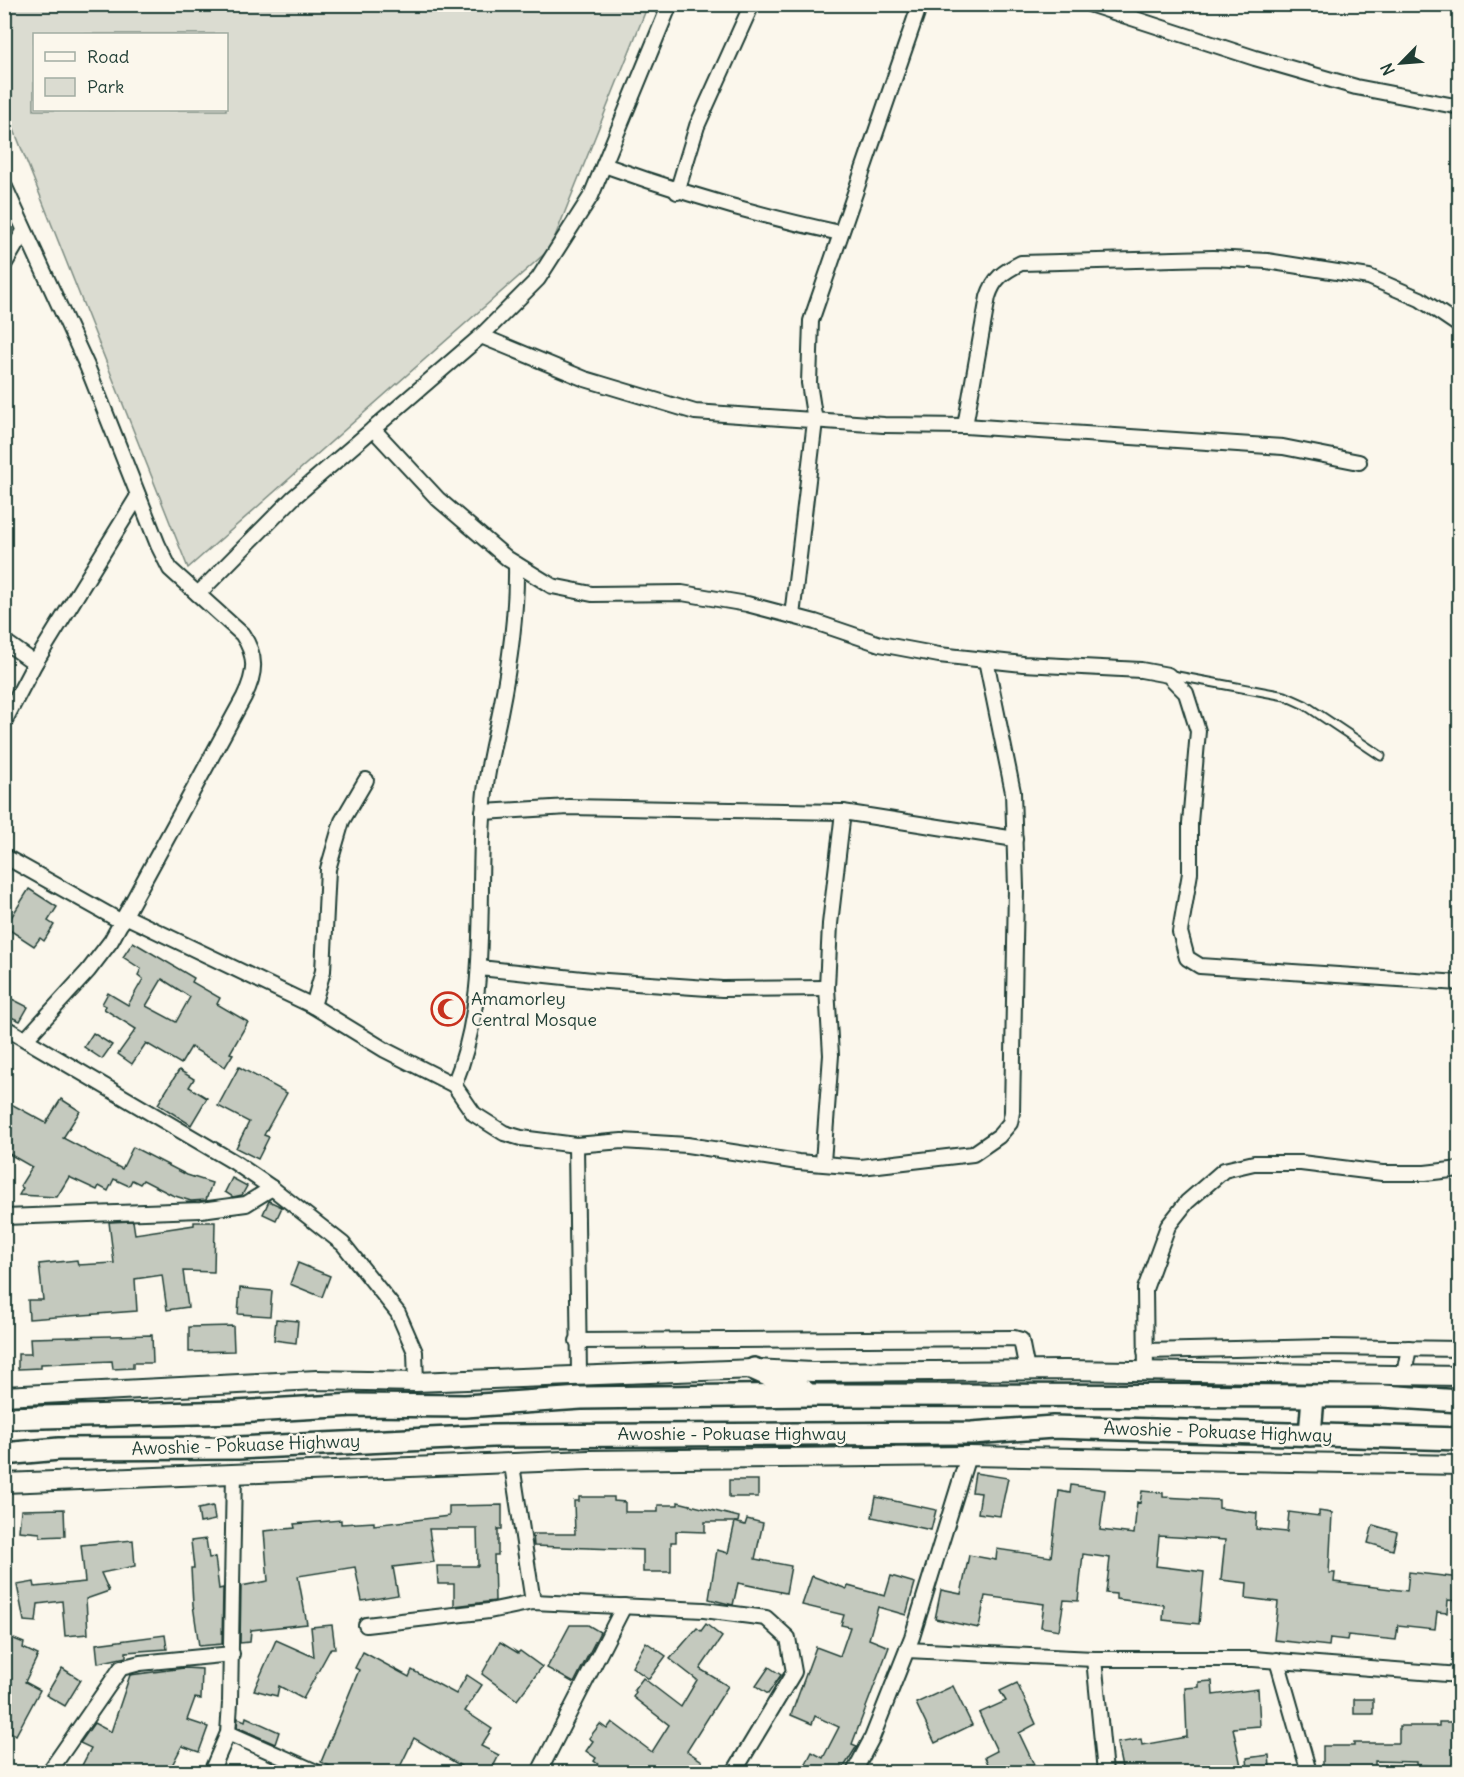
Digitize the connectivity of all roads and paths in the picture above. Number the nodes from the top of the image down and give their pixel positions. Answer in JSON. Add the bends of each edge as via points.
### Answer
{"nodes":[{"id":1,"x":670,"y":4,"type":"edge"},
{"id":2,"x":752,"y":4,"type":"edge"},
{"id":3,"x":920,"y":4,"type":"edge"},
{"id":4,"x":1089,"y":4,"type":"edge"},
{"id":5,"x":1460,"y":107,"type":"edge"},
{"id":6,"x":604,"y":165,"type":"junction"},
{"id":7,"x":4,"y":185,"type":"edge"},
{"id":8,"x":677,"y":192,"type":"junction"},
{"id":9,"x":24,"y":231,"type":"junction"},
{"id":10,"x":840,"y":233,"type":"junction"},
{"id":11,"x":5,"y":262,"type":"edge"},
{"id":12,"x":1460,"y":326,"type":"edge"},
{"id":13,"x":482,"y":336,"type":"junction"},
{"id":14,"x":815,"y":421,"type":"junction"},
{"id":15,"x":965,"y":426,"type":"junction"},
{"id":16,"x":373,"y":429,"type":"junction"},
{"id":17,"x":1359,"y":462,"type":"dead end"},
{"id":18,"x":138,"y":496,"type":"junction"},
{"id":19,"x":516,"y":564,"type":"junction"},
{"id":20,"x":198,"y":594,"type":"junction"},
{"id":21,"x":792,"y":616,"type":"junction"},
{"id":22,"x":4,"y":641,"type":"edge"},
{"id":23,"x":986,"y":660,"type":"junction"},
{"id":24,"x":35,"y":663,"type":"junction"},
{"id":25,"x":1168,"y":675,"type":"junction"},
{"id":26,"x":4,"y":722,"type":"edge"},
{"id":27,"x":1381,"y":756,"type":"dead end"},
{"id":28,"x":366,"y":780,"type":"dead end"},
{"id":29,"x":483,"y":812,"type":"junction"},
{"id":30,"x":843,"y":812,"type":"junction"},
{"id":31,"x":1015,"y":839,"type":"junction"},
{"id":32,"x":4,"y":856,"type":"edge"},
{"id":33,"x":123,"y":919,"type":"junction"},
{"id":34,"x":480,"y":968,"type":"junction"},
{"id":35,"x":1460,"y":983,"type":"edge"},
{"id":36,"x":827,"y":988,"type":"junction"},
{"id":37,"x":313,"y":1006,"type":"junction"},
{"id":38,"x":4,"y":1026,"type":"edge"},
{"id":39,"x":26,"y":1039,"type":"junction"},
{"id":40,"x":454,"y":1085,"type":"junction"},
{"id":41,"x":576,"y":1145,"type":"junction"},
{"id":42,"x":823,"y":1162,"type":"junction"},
{"id":43,"x":1460,"y":1169,"type":"edge"},
{"id":44,"x":272,"y":1188,"type":"junction"},
{"id":45,"x":4,"y":1217,"type":"edge"},
{"id":46,"x":578,"y":1341,"type":"junction"},
{"id":47,"x":1409,"y":1348,"type":"junction"},
{"id":48,"x":1216,"y":1349,"type":"junction"},
{"id":49,"x":1460,"y":1349,"type":"edge"},
{"id":50,"x":1145,"y":1351,"type":"junction"},
{"id":51,"x":754,"y":1369,"type":"junction"},
{"id":52,"x":1027,"y":1370,"type":"junction"},
{"id":53,"x":1146,"y":1372,"type":"junction"},
{"id":54,"x":1216,"y":1372,"type":"junction"},
{"id":55,"x":579,"y":1374,"type":"junction"},
{"id":56,"x":1404,"y":1374,"type":"junction"},
{"id":57,"x":1460,"y":1376,"type":"edge"},
{"id":58,"x":416,"y":1382,"type":"junction"},
{"id":59,"x":813,"y":1395,"type":"junction"},
{"id":60,"x":4,"y":1396,"type":"edge"},
{"id":61,"x":1313,"y":1397,"type":"junction"},
{"id":62,"x":1460,"y":1401,"type":"edge"},
{"id":63,"x":4,"y":1418,"type":"edge"},
{"id":64,"x":1310,"y":1435,"type":"junction"},
{"id":65,"x":1460,"y":1439,"type":"edge"},
{"id":66,"x":4,"y":1454,"type":"edge"},
{"id":67,"x":968,"y":1456,"type":"junction"},
{"id":68,"x":513,"y":1465,"type":"junction"},
{"id":69,"x":1460,"y":1465,"type":"edge"},
{"id":70,"x":234,"y":1472,"type":"junction"},
{"id":71,"x":4,"y":1483,"type":"edge"},
{"id":72,"x":533,"y":1602,"type":"junction"},
{"id":73,"x":624,"y":1606,"type":"junction"},
{"id":74,"x":366,"y":1625,"type":"dead end"},
{"id":75,"x":907,"y":1650,"type":"junction"},
{"id":76,"x":232,"y":1654,"type":"junction"},
{"id":77,"x":1094,"y":1659,"type":"junction"},
{"id":78,"x":1277,"y":1660,"type":"junction"},
{"id":79,"x":1460,"y":1675,"type":"edge"},
{"id":80,"x":228,"y":1733,"type":"junction"},
{"id":81,"x":862,"y":1766,"type":"edge"},
{"id":82,"x":49,"y":1773,"type":"edge"},
{"id":83,"x":211,"y":1773,"type":"edge"},
{"id":84,"x":316,"y":1773,"type":"edge"},
{"id":85,"x":540,"y":1773,"type":"edge"},
{"id":86,"x":734,"y":1773,"type":"edge"},
{"id":87,"x":854,"y":1773,"type":"edge"},
{"id":88,"x":1105,"y":1773,"type":"edge"},
{"id":89,"x":1309,"y":1773,"type":"edge"}],
"edges":[{"from":1,"to":6,"type":"street"},
{"from":2,"to":8,"type":"street","via":[[698,126]]},
{"from":3,"to":10,"type":"street"},
{"from":4,"to":5,"type":"street","via":[[1356,87]]},
{"from":6,"to":8,"type":"street"},
{"from":6,"to":13,"type":"street","via":[[558,252],[538,279]]},
{"from":7,"to":9,"type":"street"},
{"from":8,"to":10,"type":"street","via":[[763,217]]},
{"from":9,"to":11,"type":"street"},
{"from":9,"to":18,"type":"street","via":[[87,366]]},
{"from":10,"to":14,"type":"street","via":[[811,321],[809,383]]},
{"from":12,"to":15,"type":"street","via":[[1420,299],[1368,277],[1267,261],[1213,258],[1021,263],[993,281]]},
{"from":13,"to":14,"type":"street","via":[[585,379],[695,412]]},
{"from":13,"to":16,"type":"street"},
{"from":14,"to":15,"type":"street"},
{"from":14,"to":21,"type":"street"},
{"from":15,"to":17,"type":"street","via":[[1283,447]]},
{"from":16,"to":19,"type":"street","via":[[438,499]]},
{"from":16,"to":20,"type":"street","via":[[293,498]]},
{"from":18,"to":20,"type":"street","via":[[170,568]]},
{"from":18,"to":24,"type":"street"},
{"from":19,"to":21,"type":"street","via":[[552,585],[592,594],[682,593]]},
{"from":19,"to":29,"type":"street","via":[[517,605],[512,643]]},
{"from":20,"to":33,"type":"street","via":[[242,633],[250,647],[255,671]]},
{"from":21,"to":23,"type":"street","via":[[880,644]]},
{"from":22,"to":24,"type":"street"},
{"from":23,"to":25,"type":"street"},
{"from":23,"to":31,"type":"street","via":[[1013,792]]},
{"from":24,"to":26,"type":"street"},
{"from":25,"to":27,"type":"lane","via":[[1285,696]]},
{"from":25,"to":35,"type":"street","via":[[1186,693],[1198,731],[1190,873],[1180,933],[1186,958],[1200,966]]},
{"from":28,"to":37,"type":"street","via":[[342,821],[328,869],[323,971]]},
{"from":29,"to":30,"type":"street","via":[[569,807]]},
{"from":29,"to":34,"type":"street"},
{"from":30,"to":31,"type":"street"},
{"from":30,"to":36,"type":"street"},
{"from":31,"to":42,"type":"street","via":[[1010,1123],[989,1145],[973,1154],[861,1167]]},
{"from":32,"to":33,"type":"street"},
{"from":33,"to":37,"type":"street"},
{"from":33,"to":39,"type":"street","via":[[88,971]]},
{"from":34,"to":36,"type":"street","via":[[722,989]]},
{"from":34,"to":40,"type":"street","via":[[473,1026]]},
{"from":36,"to":42,"type":"street","via":[[831,1055]]},
{"from":37,"to":40,"type":"street","via":[[385,1050]]},
{"from":38,"to":39,"type":"street"},
{"from":39,"to":44,"type":"street"},
{"from":40,"to":41,"type":"street","via":[[474,1114],[504,1133]]},
{"from":41,"to":42,"type":"street","via":[[622,1141],[687,1145],[798,1162]]},
{"from":41,"to":46,"type":"street"},
{"from":43,"to":50,"type":"street","via":[[1382,1173],[1301,1163],[1254,1163],[1224,1170],[1187,1202],[1168,1227],[1145,1289]]},
{"from":44,"to":45,"type":"street","via":[[246,1204],[201,1210]]},
{"from":44,"to":58,"type":"street","via":[[342,1245],[398,1313],[413,1346]]},
{"from":46,"to":52,"type":"street","via":[[1014,1338],[1021,1340]]},
{"from":46,"to":55,"type":"street"},
{"from":47,"to":48,"type":"street"},
{"from":47,"to":49,"type":"street"},
{"from":47,"to":56,"type":"street"},
{"from":48,"to":50,"type":"street"},
{"from":48,"to":54,"type":"street"},
{"from":50,"to":53,"type":"street"},
{"from":51,"to":52,"type":"street"},
{"from":51,"to":55,"type":"street"},
{"from":51,"to":59,"type":"main road"},
{"from":52,"to":53,"type":"street"},
{"from":53,"to":54,"type":"street"},
{"from":54,"to":56,"type":"street"},
{"from":55,"to":58,"type":"street"},
{"from":56,"to":57,"type":"street"},
{"from":58,"to":60,"type":"street","via":[[317,1380]]},
{"from":59,"to":61,"type":"main road","name":"Awoshie - Pokuase Highway"},
{"from":59,"to":63,"type":"main road","name":"Awoshie - Pokuase Highway","via":[[581,1398],[465,1406],[354,1405]]},
{"from":61,"to":62,"type":"main road","name":"Awoshie - Pokuase Highway"},
{"from":61,"to":64,"type":"main road"},
{"from":64,"to":65,"type":"main road","name":"Awoshie - Pokuase Highway"},
{"from":64,"to":66,"type":"main road","name":"Awoshie - Pokuase Highway","via":[[1053,1427],[972,1433],[493,1436],[238,1448],[58,1449]]},
{"from":67,"to":68,"type":"street","via":[[589,1460]]},
{"from":67,"to":69,"type":"street"},
{"from":67,"to":75,"type":"street"},
{"from":68,"to":70,"type":"street"},
{"from":68,"to":72,"type":"street"},
{"from":70,"to":71,"type":"street"},
{"from":70,"to":76,"type":"street"},
{"from":72,"to":73,"type":"street"},
{"from":72,"to":74,"type":"street"},
{"from":73,"to":85,"type":"street"},
{"from":73,"to":86,"type":"street","via":[[766,1618],[788,1638],[794,1672]]},
{"from":75,"to":77,"type":"street"},
{"from":75,"to":81,"type":"street"},
{"from":76,"to":80,"type":"street"},
{"from":76,"to":82,"type":"street","via":[[121,1668]]},
{"from":77,"to":78,"type":"street"},
{"from":77,"to":88,"type":"street"},
{"from":78,"to":79,"type":"street"},
{"from":78,"to":89,"type":"street"},
{"from":80,"to":83,"type":"street"},
{"from":80,"to":84,"type":"street"},
{"from":81,"to":87,"type":"street"}]}
